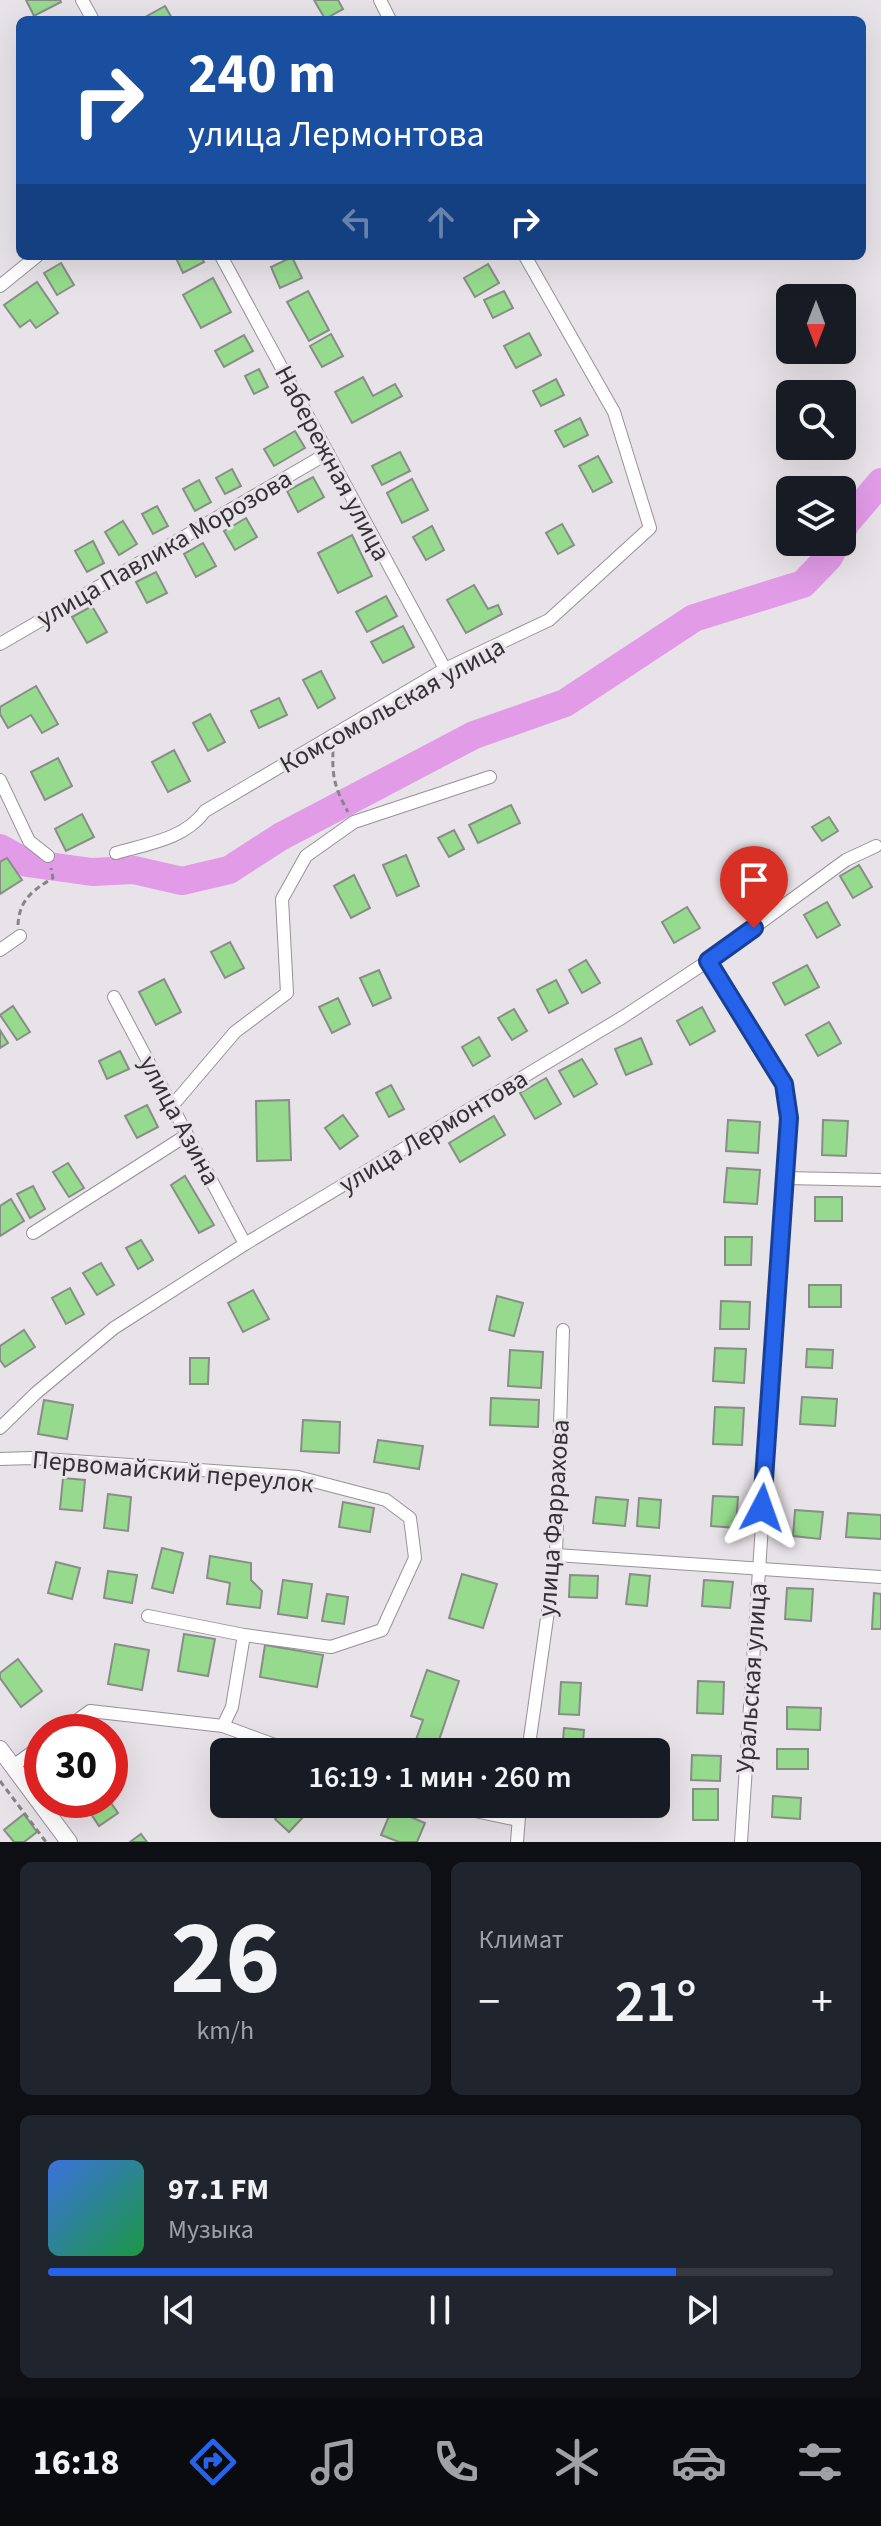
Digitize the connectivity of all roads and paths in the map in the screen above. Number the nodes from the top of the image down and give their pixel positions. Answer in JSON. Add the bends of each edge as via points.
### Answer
{"nodes":[{"id":1,"x":32,"y":260,"type":"edge"},
{"id":2,"x":223,"y":260,"type":"edge"},
{"id":3,"x":527,"y":260,"type":"edge"},
{"id":4,"x":0,"y":286,"type":"edge"},
{"id":5,"x":328,"y":453,"type":"junction"},
{"id":6,"x":0,"y":644,"type":"edge"},
{"id":7,"x":445,"y":669,"type":"junction"},
{"id":8,"x":333,"y":735,"type":"junction"},
{"id":9,"x":490,"y":777,"type":"dead end"},
{"id":10,"x":0,"y":780,"type":"edge"},
{"id":11,"x":347,"y":810,"type":"dead end"},
{"id":12,"x":876,"y":846,"type":"dead end"},
{"id":13,"x":116,"y":853,"type":"dead end"},
{"id":14,"x":48,"y":856,"type":"dead end"},
{"id":15,"x":53,"y":878,"type":"dead end"},
{"id":16,"x":20,"y":936,"type":"joint"},
{"id":17,"x":0,"y":950,"type":"edge"},
{"id":18,"x":708,"y":961,"type":"junction"},
{"id":19,"x":114,"y":997,"type":"dead end"},
{"id":20,"x":172,"y":1106,"type":"junction"},
{"id":21,"x":187,"y":1135,"type":"junction"},
{"id":22,"x":785,"y":1178,"type":"junction"},
{"id":23,"x":881,"y":1180,"type":"edge"},
{"id":24,"x":33,"y":1233,"type":"dead end"},
{"id":25,"x":245,"y":1244,"type":"junction"},
{"id":26,"x":563,"y":1330,"type":"dead end"},
{"id":27,"x":0,"y":1428,"type":"edge"},
{"id":28,"x":0,"y":1459,"type":"edge"},
{"id":29,"x":556,"y":1555,"type":"junction"},
{"id":30,"x":758,"y":1568,"type":"junction"},
{"id":31,"x":881,"y":1577,"type":"edge"},
{"id":32,"x":148,"y":1616,"type":"dead end"},
{"id":33,"x":244,"y":1635,"type":"junction"},
{"id":34,"x":86,"y":1714,"type":"edge"},
{"id":35,"x":117,"y":1714,"type":"edge"},
{"id":36,"x":128,"y":1715,"type":"edge"},
{"id":37,"x":223,"y":1726,"type":"junction"},
{"id":38,"x":256,"y":1738,"type":"edge"},
{"id":39,"x":530,"y":1738,"type":"edge"},
{"id":40,"x":0,"y":1749,"type":"edge"},
{"id":41,"x":24,"y":1758,"type":"edge"},
{"id":42,"x":13,"y":1766,"type":"junction"},
{"id":43,"x":0,"y":1781,"type":"edge"},
{"id":44,"x":508,"y":1818,"type":"edge"},
{"id":45,"x":518,"y":1820,"type":"joint"},
{"id":46,"x":46,"y":1842,"type":"edge"},
{"id":47,"x":69,"y":1842,"type":"edge"},
{"id":48,"x":517,"y":1842,"type":"edge"},
{"id":49,"x":741,"y":1842,"type":"edge"}],
"edges":[{"from":1,"to":4,"type":"street"},
{"from":2,"to":5,"type":"street","name":"Набережная улица"},
{"from":3,"to":7,"type":"street","name":"Комсомольская улица","via":[[614,412],[650,528],[549,620]]},
{"from":5,"to":6,"type":"street","name":"улица Павлика Морозова"},
{"from":5,"to":7,"type":"street","name":"Набережная улица"},
{"from":7,"to":8,"type":"street","name":"Комсомольская улица"},
{"from":8,"to":11,"type":"path","via":[[332,778]]},
{"from":8,"to":13,"type":"street","name":"Комсомольская улица","via":[[205,811],[196,824]]},
{"from":9,"to":20,"type":"street","via":[[354,822],[306,856],[282,899],[287,993],[235,1032]]},
{"from":10,"to":14,"type":"street","via":[[29,841]]},
{"from":12,"to":18,"type":"street","name":"улица Лермонтова","via":[[846,860]]},
{"from":15,"to":16,"type":"path","via":[[20,906]]},
{"from":16,"to":17,"type":"street"},
{"from":18,"to":22,"type":"street","name":"Уральская улица","via":[[784,1084],[789,1118]]},
{"from":18,"to":25,"type":"street","name":"улица Лермонтова"},
{"from":19,"to":20,"type":"street","name":"улица Азина"},
{"from":20,"to":21,"type":"street","name":"улица Азина"},
{"from":21,"to":24,"type":"street"},
{"from":21,"to":25,"type":"street","name":"улица Азина"},
{"from":22,"to":23,"type":"street"},
{"from":22,"to":30,"type":"street","name":"Уральская улица"},
{"from":25,"to":27,"type":"street","name":"улица Лермонтова","via":[[114,1328]]},
{"from":26,"to":29,"type":"street","name":"улица Фаррахова"},
{"from":28,"to":33,"type":"street","name":"Первомайский переулок","via":[[298,1477],[386,1500],[410,1518],[415,1558],[382,1630],[331,1647]]},
{"from":29,"to":30,"type":"street"},
{"from":29,"to":39,"type":"street","name":"улица Фаррахова"},
{"from":30,"to":31,"type":"street"},
{"from":30,"to":49,"type":"street","name":"Уральская улица"},
{"from":32,"to":33,"type":"street","name":"Первомайский переулок"},
{"from":33,"to":37,"type":"street","via":[[232,1707]]},
{"from":34,"to":35,"type":"street"},
{"from":36,"to":37,"type":"street"},
{"from":37,"to":38,"type":"street"},
{"from":40,"to":42,"type":"street"},
{"from":41,"to":42,"type":"street"},
{"from":42,"to":47,"type":"street"},
{"from":43,"to":46,"type":"path"},
{"from":44,"to":45,"type":"street"},
{"from":45,"to":48,"type":"street"}]}
